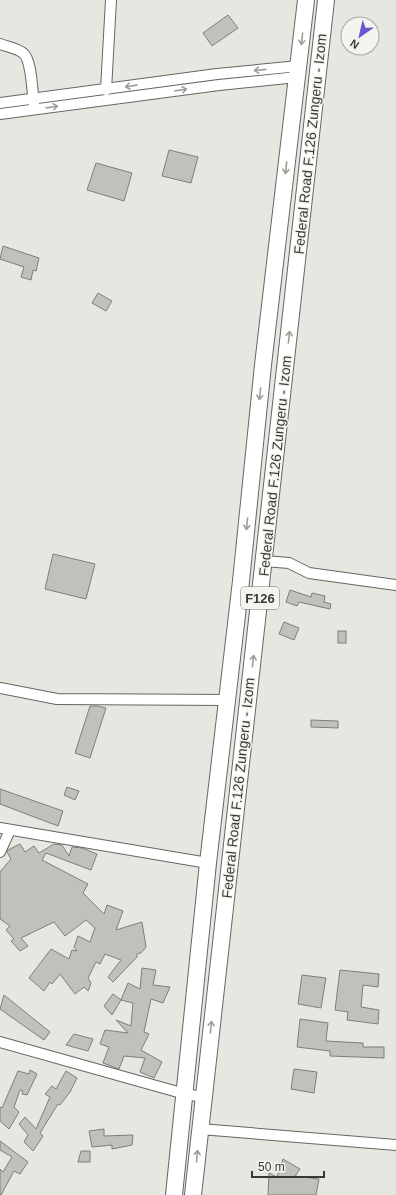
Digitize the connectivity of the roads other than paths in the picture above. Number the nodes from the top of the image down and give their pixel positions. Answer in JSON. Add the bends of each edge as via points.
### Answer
{"nodes":[{"id":1,"x":111,"y":0,"type":"edge"},
{"id":2,"x":306,"y":0,"type":"edge"},
{"id":3,"x":326,"y":0,"type":"edge"},
{"id":4,"x":0,"y":44,"type":"edge"},
{"id":5,"x":298,"y":71,"type":"junction"},
{"id":6,"x":106,"y":90,"type":"junction"},
{"id":7,"x":33,"y":98,"type":"junction"},
{"id":8,"x":0,"y":103,"type":"edge"},
{"id":9,"x":34,"y":109,"type":"junction"},
{"id":10,"x":0,"y":114,"type":"edge"},
{"id":11,"x":263,"y":365,"type":"junction"},
{"id":12,"x":286,"y":366,"type":"junction"},
{"id":13,"x":264,"y":561,"type":"junction"},
{"id":14,"x":396,"y":585,"type":"edge"},
{"id":15,"x":0,"y":688,"type":"edge"},
{"id":16,"x":228,"y":700,"type":"junction"},
{"id":17,"x":5,"y":829,"type":"edge"},
{"id":18,"x":0,"y":852,"type":"edge"},
{"id":19,"x":208,"y":863,"type":"junction"},
{"id":20,"x":0,"y":1042,"type":"edge"},
{"id":21,"x":185,"y":1094,"type":"junction"},
{"id":22,"x":203,"y":1097,"type":"junction"},
{"id":23,"x":200,"y":1129,"type":"junction"},
{"id":24,"x":396,"y":1145,"type":"edge"},
{"id":25,"x":174,"y":1195,"type":"edge"},
{"id":26,"x":193,"y":1195,"type":"edge"}],
"edges":[{"from":1,"to":6,"type":"street"},
{"from":2,"to":5,"type":"main road","name":"Federal Road F.126 Zungeru - Izom","number":"F126","one_way":true},
{"from":12,"to":3,"type":"main road","name":"Federal Road F.126 Zungeru - Izom","number":"F126","one_way":true},
{"from":4,"to":7,"type":"street","via":[[25,54],[29,61]]},
{"from":5,"to":6,"type":"street","one_way":true,"via":[[217,74]]},
{"from":9,"to":5,"type":"street","one_way":true,"via":[[219,85]]},
{"from":5,"to":11,"type":"main road","name":"Federal Road F.126 Zungeru - Izom","number":"F126","one_way":true},
{"from":6,"to":7,"type":"street"},
{"from":7,"to":8,"type":"street"},
{"from":7,"to":9,"type":"street"},
{"from":9,"to":10,"type":"street"},
{"from":11,"to":12,"type":"main road"},
{"from":11,"to":16,"type":"main road","name":"Federal Road F.126 Zungeru - Izom","number":"F126","one_way":true},
{"from":12,"to":13,"type":"main road","name":"Federal Road F.126 Zungeru - Izom","number":"F126"},
{"from":13,"to":14,"type":"street","via":[[289,563],[309,573]]},
{"from":22,"to":13,"type":"main road","name":"Federal Road F.126 Zungeru - Izom","number":"F126","one_way":true},
{"from":15,"to":16,"type":"street","via":[[57,699]]},
{"from":16,"to":19,"type":"main road","name":"Federal Road F.126 Zungeru - Izom","number":"F126"},
{"from":17,"to":18,"type":"street"},
{"from":17,"to":19,"type":"street"},
{"from":19,"to":21,"type":"main road","name":"Federal Road F.126 Zungeru - Izom","number":"F126"},
{"from":20,"to":21,"type":"street"},
{"from":21,"to":22,"type":"street"},
{"from":21,"to":25,"type":"main road","name":"Federal Road F.126 Zungeru - Izom","number":"F126"},
{"from":22,"to":23,"type":"main road","name":"Federal Road F.126 Zungeru - Izom","number":"F126"},
{"from":23,"to":24,"type":"street"},
{"from":26,"to":23,"type":"main road","name":"Federal Road F.126 Zungeru - Izom","number":"F126","one_way":true}]}
